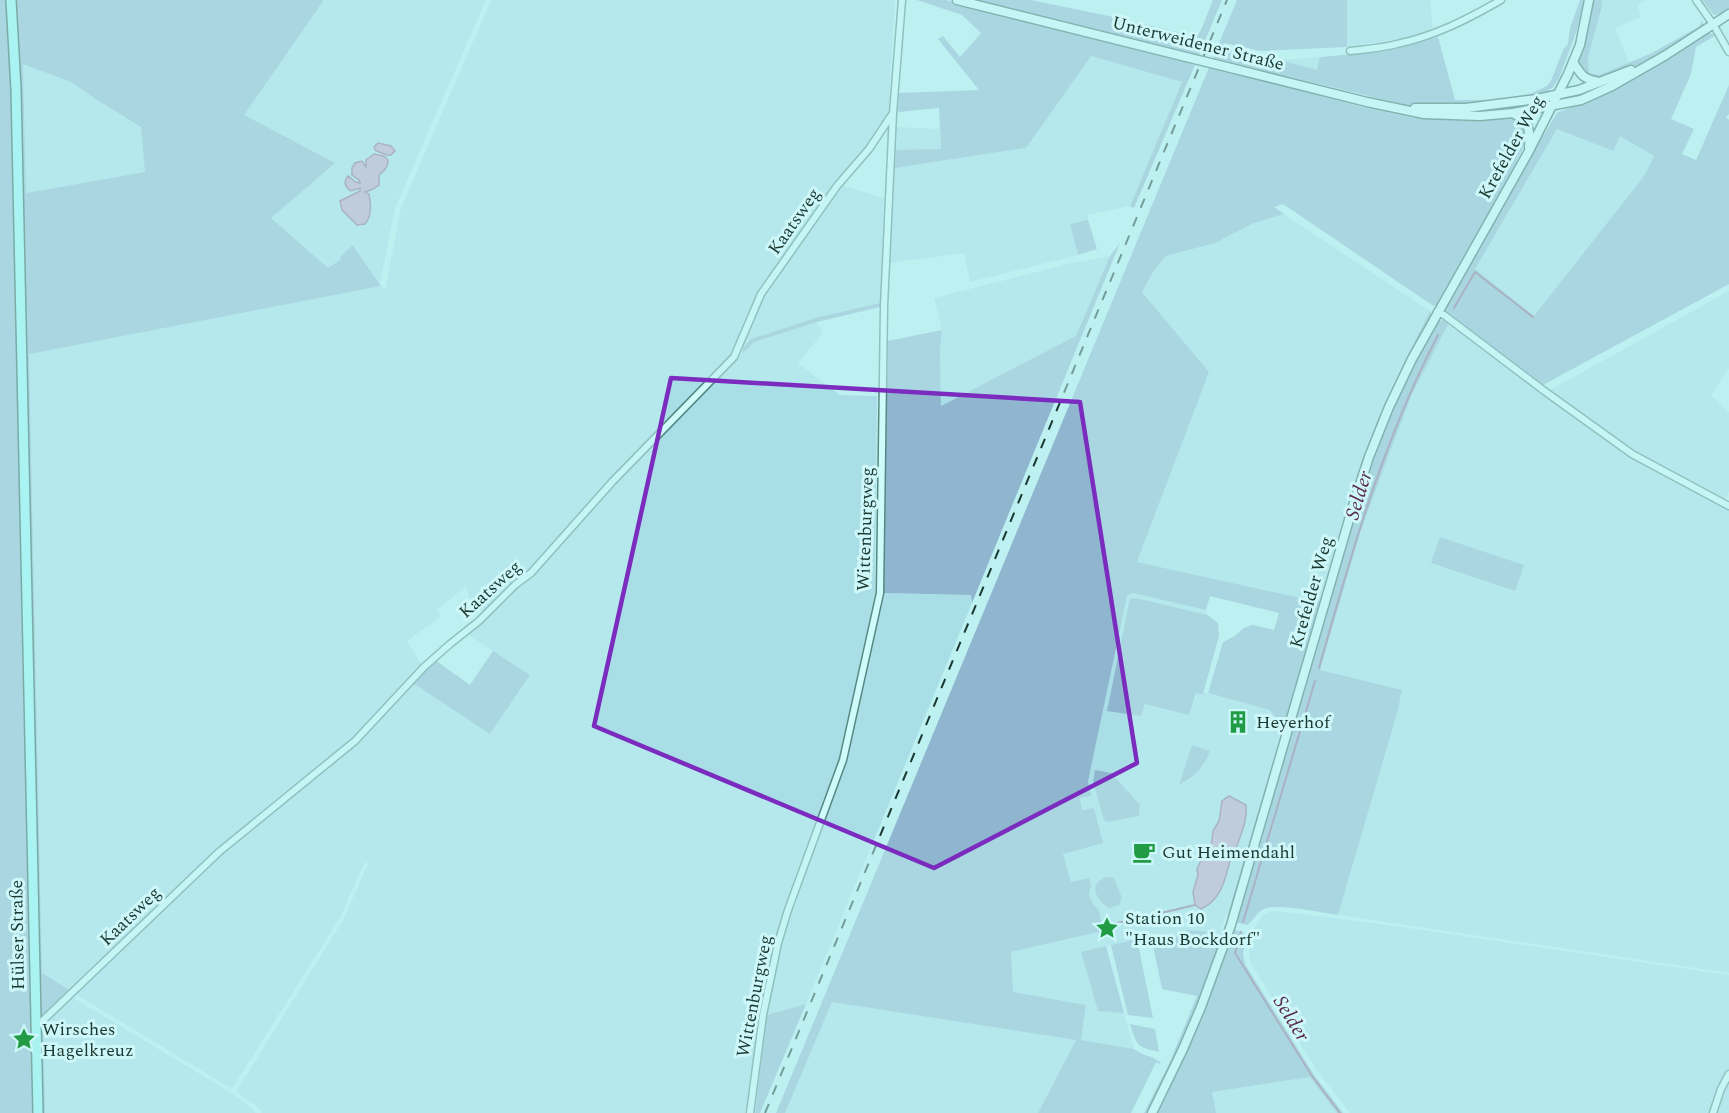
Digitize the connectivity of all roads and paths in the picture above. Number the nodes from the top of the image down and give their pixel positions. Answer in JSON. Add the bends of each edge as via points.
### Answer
{"nodes":[{"id":1,"x":11,"y":0,"type":"edge"},
{"id":2,"x":902,"y":0,"type":"edge"},
{"id":3,"x":957,"y":0,"type":"edge"},
{"id":4,"x":1501,"y":0,"type":"edge"},
{"id":5,"x":1589,"y":0,"type":"edge"},
{"id":6,"x":1696,"y":0,"type":"edge"},
{"id":7,"x":1729,"y":14,"type":"edge"},
{"id":8,"x":1713,"y":24,"type":"junction"},
{"id":9,"x":1350,"y":51,"type":"dead end"},
{"id":10,"x":1729,"y":52,"type":"edge"},
{"id":11,"x":1666,"y":55,"type":"junction"},
{"id":12,"x":1574,"y":62,"type":"junction"},
{"id":13,"x":1599,"y":82,"type":"junction"},
{"id":14,"x":1558,"y":95,"type":"junction"},
{"id":15,"x":1553,"y":106,"type":"junction"},
{"id":16,"x":1397,"y":108,"type":"junction"},
{"id":17,"x":893,"y":113,"type":"junction"},
{"id":18,"x":1513,"y":113,"type":"junction"},
{"id":19,"x":1529,"y":151,"type":"junction"},
{"id":20,"x":1437,"y":312,"type":"junction"},
{"id":21,"x":1729,"y":506,"type":"edge"},
{"id":22,"x":36,"y":1028,"type":"junction"},
{"id":23,"x":1729,"y":1074,"type":"edge"},
{"id":24,"x":38,"y":1113,"type":"edge"},
{"id":25,"x":750,"y":1113,"type":"edge"},
{"id":26,"x":1152,"y":1113,"type":"edge"},
{"id":27,"x":1713,"y":1113,"type":"edge"}],
"edges":[{"from":1,"to":22,"type":"main road","name":"Hülser Straße"},
{"from":2,"to":17,"type":"street","name":"Wittenburgweg"},
{"from":3,"to":16,"type":"street","name":"Unterweidener Straße","bridge":true},
{"from":4,"to":9,"type":"street","via":[[1437,33],[1396,45]]},
{"from":5,"to":12,"type":"street","name":"Krefelder Weg"},
{"from":6,"to":8,"type":"street"},
{"from":7,"to":8,"type":"street","name":"Unterweidener Straße"},
{"from":8,"to":10,"type":"street"},
{"from":8,"to":11,"type":"street","name":"Unterweidener Straße"},
{"from":11,"to":13,"type":"street","name":"Unterweidener Straße"},
{"from":11,"to":15,"type":"street","name":"Unterweidener Straße","via":[[1581,100]]},
{"from":12,"to":13,"type":"street","via":[[1582,76]]},
{"from":12,"to":14,"type":"street","name":"Krefelder Weg"},
{"from":13,"to":14,"type":"street","name":"Unterweidener Straße"},
{"from":14,"to":15,"type":"street","name":"Krefelder Weg"},
{"from":14,"to":16,"type":"street","name":"Unterweidener Straße","via":[[1466,108]]},
{"from":15,"to":18,"type":"street","name":"Unterweidener Straße"},
{"from":15,"to":19,"type":"street","name":"Krefelder Weg"},
{"from":16,"to":18,"type":"street","name":"Unterweidener Straße","via":[[1424,114]]},
{"from":17,"to":22,"type":"street","name":"Kaatsweg","via":[[761,294],[734,357],[531,573],[424,667],[355,741],[219,852]]},
{"from":17,"to":25,"type":"street","name":"Wittenburgweg","via":[[884,306],[880,593],[843,760],[778,943],[763,1015]]},
{"from":18,"to":19,"type":"street","via":[[1529,127]]},
{"from":19,"to":20,"type":"street","name":"Krefelder Weg"},
{"from":20,"to":21,"type":"street","via":[[1632,454]]},
{"from":20,"to":26,"type":"street","name":"Krefelder Weg","via":[[1389,407],[1369,457],[1231,925],[1201,1007]]},
{"from":22,"to":24,"type":"main road","name":"Hülser Straße"},
{"from":23,"to":27,"type":"street"}]}
